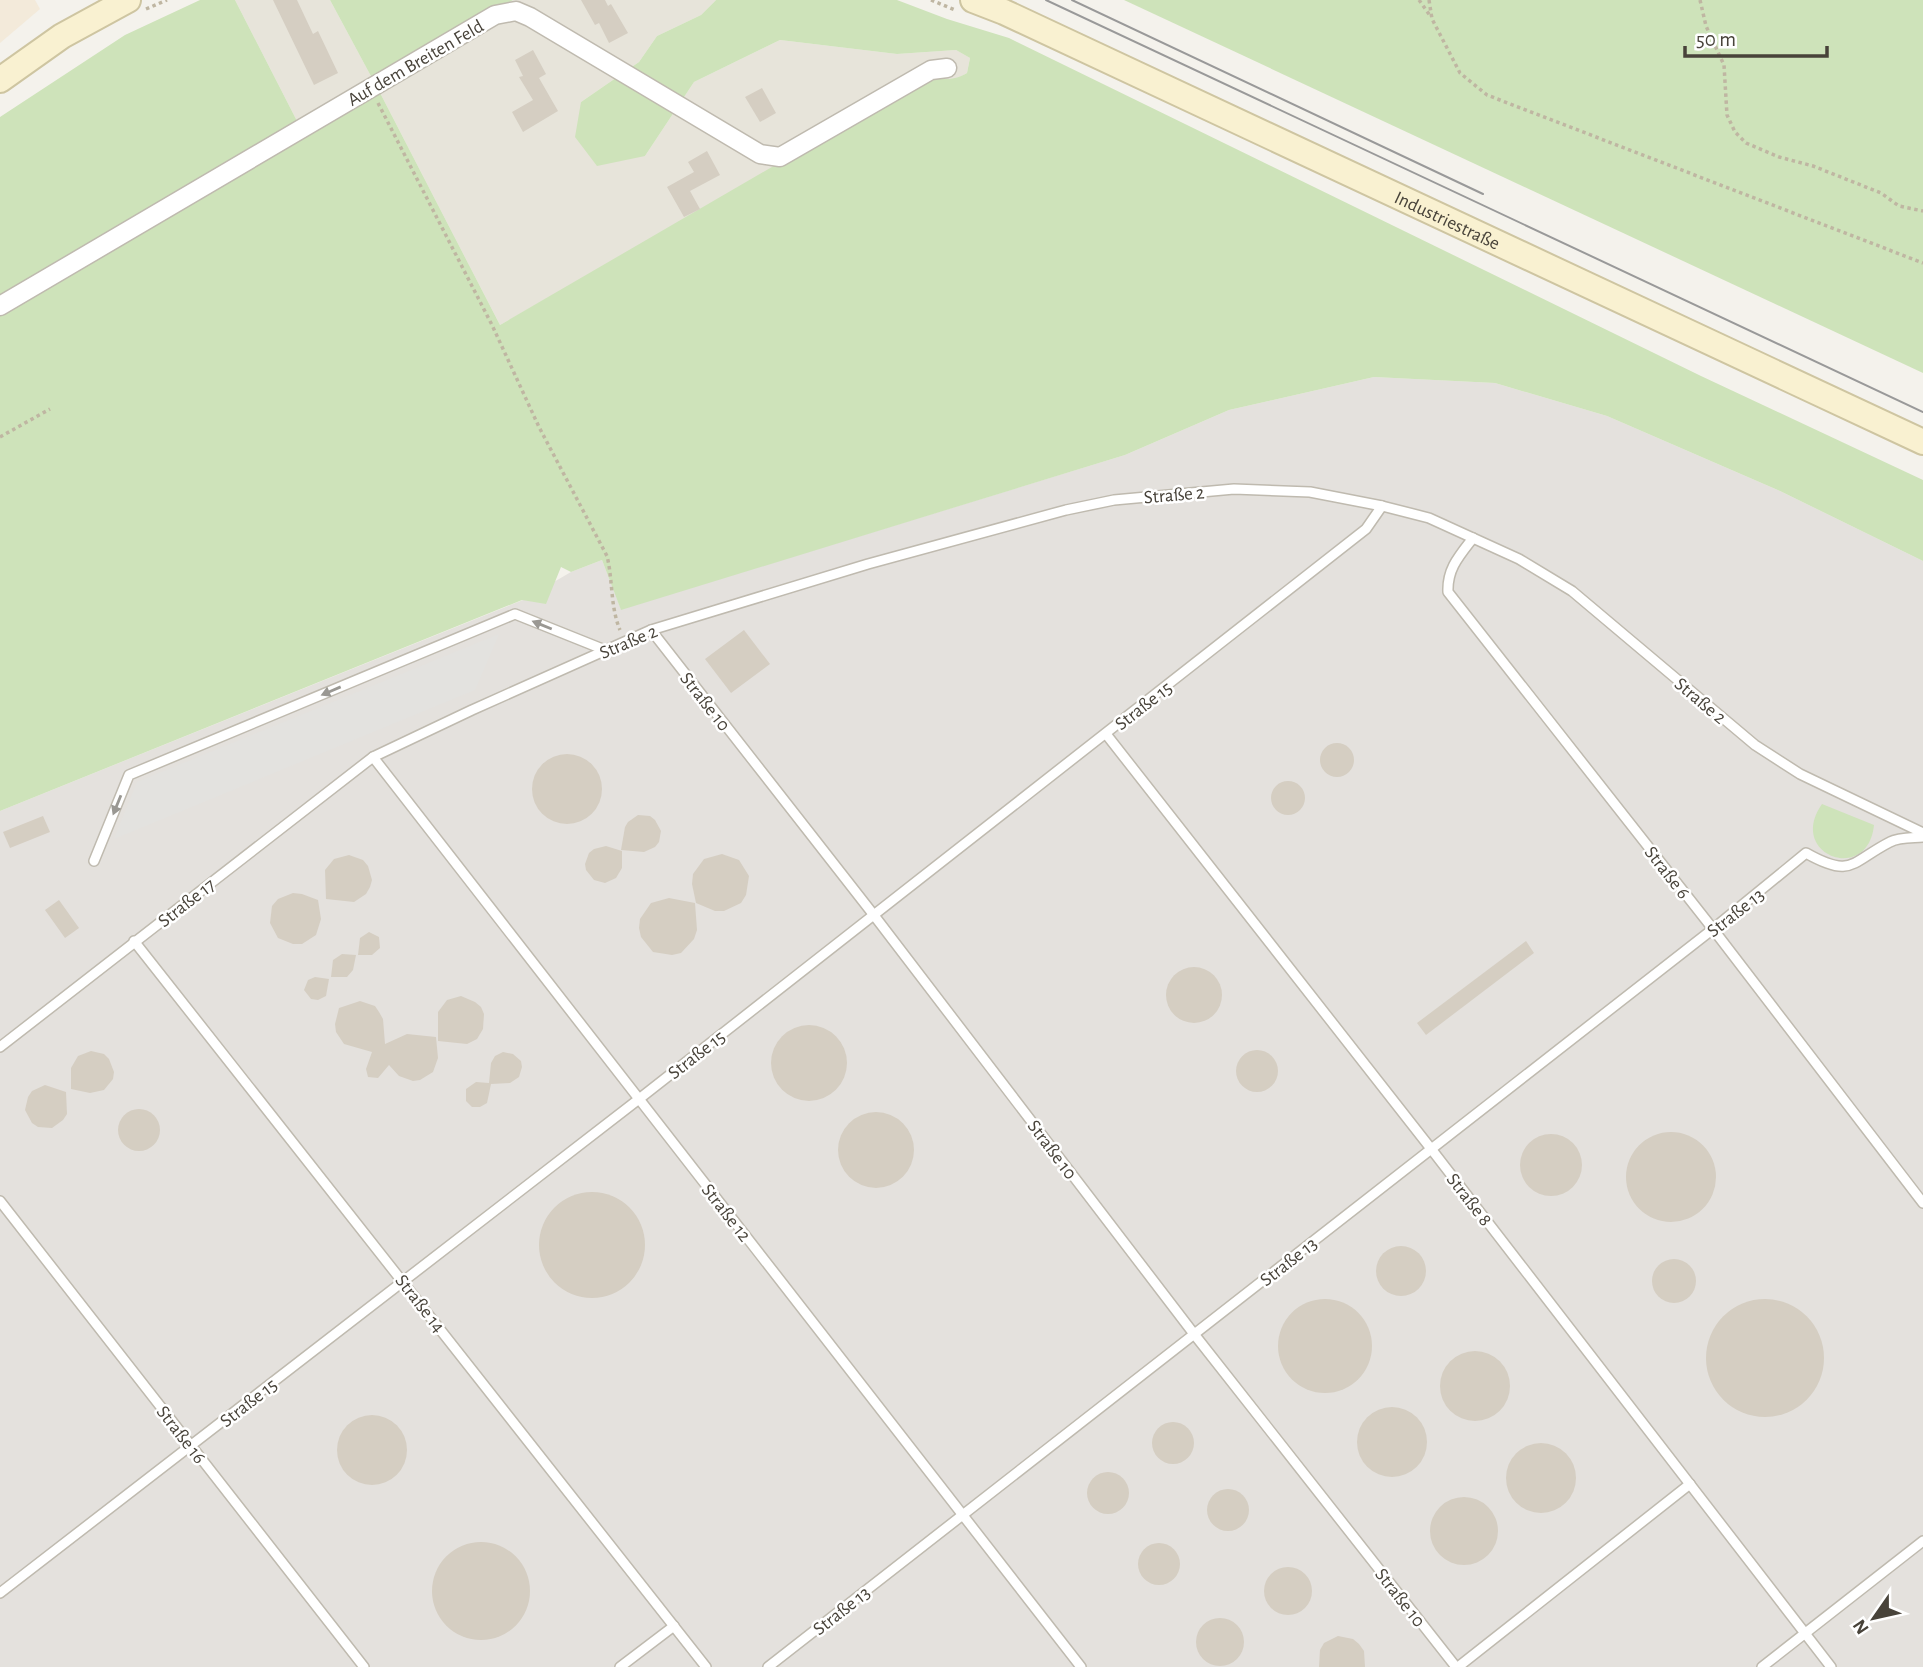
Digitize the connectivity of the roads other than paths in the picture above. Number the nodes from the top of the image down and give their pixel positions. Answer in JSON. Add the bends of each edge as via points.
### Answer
{"nodes":[{"id":1,"x":128,"y":0,"type":"edge"},
{"id":2,"x":973,"y":0,"type":"edge"},
{"id":3,"x":947,"y":68,"type":"dead end"},
{"id":4,"x":0,"y":80,"type":"edge"},
{"id":5,"x":0,"y":306,"type":"edge"},
{"id":6,"x":1923,"y":442,"type":"edge"},
{"id":7,"x":1382,"y":506,"type":"junction"},
{"id":8,"x":1473,"y":538,"type":"junction"},
{"id":9,"x":651,"y":630,"type":"junction"},
{"id":10,"x":605,"y":650,"type":"junction"},
{"id":11,"x":1106,"y":734,"type":"junction"},
{"id":12,"x":373,"y":758,"type":"junction"},
{"id":13,"x":1923,"y":835,"type":"edge"},
{"id":14,"x":93,"y":861,"type":"dead end"},
{"id":15,"x":873,"y":914,"type":"junction"},
{"id":16,"x":1713,"y":929,"type":"junction"},
{"id":17,"x":134,"y":941,"type":"junction"},
{"id":18,"x":0,"y":1047,"type":"edge"},
{"id":19,"x":639,"y":1099,"type":"junction"},
{"id":20,"x":1432,"y":1150,"type":"junction"},
{"id":21,"x":0,"y":1201,"type":"edge"},
{"id":22,"x":1923,"y":1203,"type":"edge"},
{"id":23,"x":403,"y":1280,"type":"junction"},
{"id":24,"x":1194,"y":1334,"type":"junction"},
{"id":25,"x":191,"y":1447,"type":"junction"},
{"id":26,"x":1690,"y":1485,"type":"junction"},
{"id":27,"x":963,"y":1514,"type":"junction"},
{"id":28,"x":1923,"y":1541,"type":"edge"},
{"id":29,"x":0,"y":1593,"type":"edge"},
{"id":30,"x":674,"y":1626,"type":"junction"},
{"id":31,"x":1805,"y":1633,"type":"junction"},
{"id":32,"x":364,"y":1667,"type":"edge"},
{"id":33,"x":620,"y":1667,"type":"edge"},
{"id":34,"x":706,"y":1667,"type":"edge"},
{"id":35,"x":768,"y":1667,"type":"edge"},
{"id":36,"x":1082,"y":1667,"type":"edge"},
{"id":37,"x":1457,"y":1667,"type":"edge"},
{"id":38,"x":1762,"y":1667,"type":"edge"},
{"id":39,"x":1831,"y":1667,"type":"edge"}],
"edges":[{"from":1,"to":4,"type":"main road","via":[[62,36]]},
{"from":2,"to":6,"type":"main road","name":"Industriestraße"},
{"from":3,"to":5,"type":"street","name":"Auf dem Breiten Feld","via":[[931,70],[780,157],[760,154],[530,16],[516,11],[495,15]]},
{"from":7,"to":8,"type":"lane","name":"Straße 2","via":[[1429,518]]},
{"from":7,"to":9,"type":"lane","name":"Straße 2","via":[[1310,492],[1234,489],[1114,500],[868,564]]},
{"from":7,"to":11,"type":"lane","name":"Straße 15","via":[[1366,529]]},
{"from":8,"to":13,"type":"lane","name":"Straße 2","via":[[1572,591],[1755,745],[1800,774]]},
{"from":8,"to":16,"type":"lane","name":"Straße 6","via":[[1452,565],[1448,592]]},
{"from":9,"to":10,"type":"lane","name":"Straße 2"},
{"from":9,"to":15,"type":"lane","name":"Straße 10"},
{"from":10,"to":12,"type":"lane","name":"Straße 2"},
{"from":10,"to":14,"type":"lane","one_way":true,"via":[[516,614],[129,775]]},
{"from":11,"to":15,"type":"lane","name":"Straße 15"},
{"from":11,"to":20,"type":"lane","name":"Straße 8"},
{"from":12,"to":17,"type":"lane","name":"Straße 17"},
{"from":12,"to":19,"type":"lane","name":"Straße 12"},
{"from":13,"to":16,"type":"lane","name":"Straße 13","via":[[1893,840],[1852,866],[1829,866],[1806,853]]},
{"from":15,"to":19,"type":"lane","name":"Straße 15"},
{"from":15,"to":24,"type":"lane","name":"Straße 10"},
{"from":16,"to":20,"type":"lane","name":"Straße 13"},
{"from":16,"to":22,"type":"lane","name":"Straße 6"},
{"from":17,"to":18,"type":"lane","name":"Straße 17"},
{"from":17,"to":23,"type":"lane","name":"Straße 14"},
{"from":19,"to":23,"type":"lane","name":"Straße 15"},
{"from":19,"to":27,"type":"lane","name":"Straße 12"},
{"from":20,"to":24,"type":"lane","name":"Straße 13"},
{"from":20,"to":26,"type":"lane","name":"Straße 8"},
{"from":21,"to":25,"type":"lane","name":"Straße 16"},
{"from":23,"to":25,"type":"lane","name":"Straße 15"},
{"from":23,"to":30,"type":"lane","name":"Straße 14"},
{"from":24,"to":27,"type":"lane","name":"Straße 13"},
{"from":24,"to":37,"type":"lane","name":"Straße 10"},
{"from":25,"to":29,"type":"lane","name":"Straße 15"},
{"from":25,"to":32,"type":"lane","name":"Straße 16"},
{"from":26,"to":31,"type":"lane","name":"Straße 8"},
{"from":26,"to":37,"type":"lane"},
{"from":27,"to":35,"type":"lane","name":"Straße 13"},
{"from":27,"to":36,"type":"lane","name":"Straße 12"},
{"from":28,"to":31,"type":"lane"},
{"from":30,"to":33,"type":"lane"},
{"from":30,"to":34,"type":"lane","name":"Straße 14"},
{"from":31,"to":38,"type":"lane"},
{"from":31,"to":39,"type":"lane","name":"Straße 8"}]}
